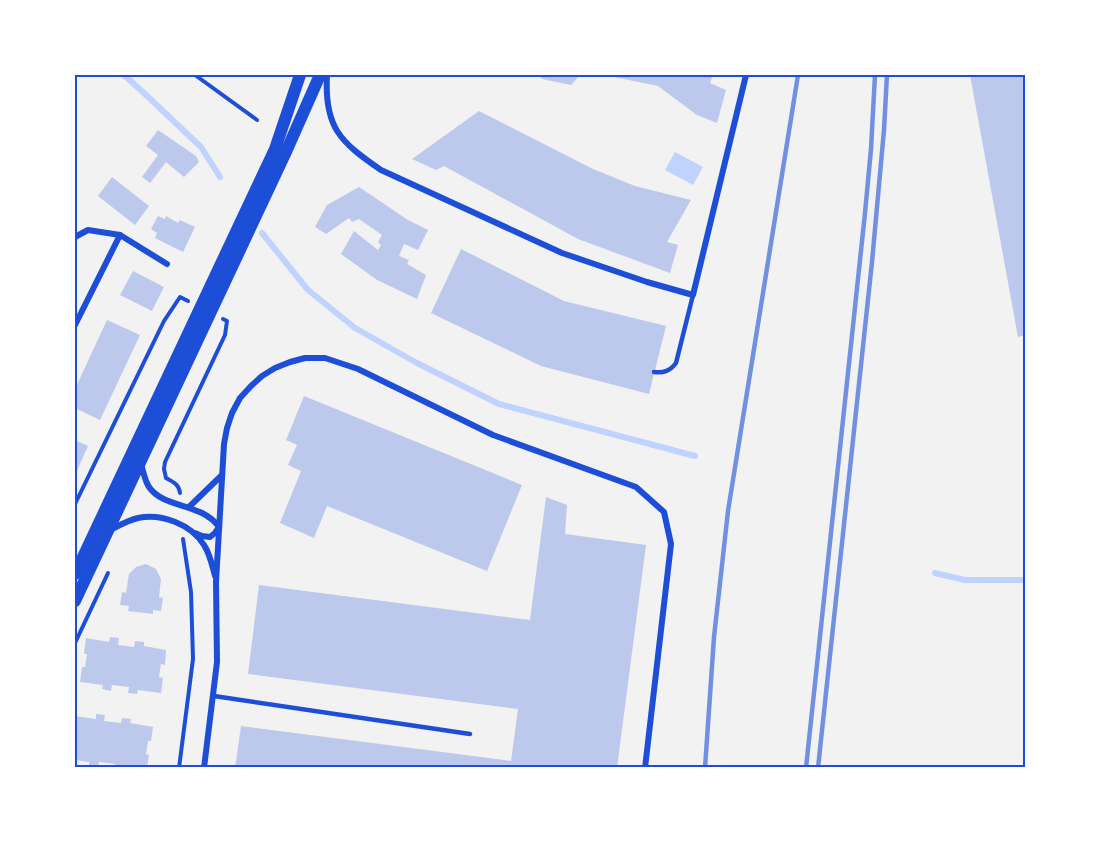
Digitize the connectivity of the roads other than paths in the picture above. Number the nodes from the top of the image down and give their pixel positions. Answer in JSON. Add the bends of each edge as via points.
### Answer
{"nodes":[{"id":1,"x":300,"y":75,"type":"edge"},
{"id":2,"x":320,"y":75,"type":"edge"},
{"id":3,"x":327,"y":75,"type":"edge"},
{"id":4,"x":746,"y":75,"type":"edge"},
{"id":5,"x":120,"y":234,"type":"junction"},
{"id":6,"x":75,"y":237,"type":"edge"},
{"id":7,"x":168,"y":264,"type":"dead end"},
{"id":8,"x":693,"y":295,"type":"junction"},
{"id":9,"x":75,"y":325,"type":"edge"},
{"id":10,"x":654,"y":372,"type":"dead end"},
{"id":11,"x":140,"y":462,"type":"junction"},
{"id":12,"x":222,"y":474,"type":"junction"},
{"id":13,"x":189,"y":507,"type":"junction"},
{"id":14,"x":219,"y":527,"type":"junction"},
{"id":15,"x":108,"y":530,"type":"junction"},
{"id":16,"x":190,"y":530,"type":"junction"},
{"id":17,"x":75,"y":574,"type":"edge"},
{"id":18,"x":216,"y":582,"type":"junction"},
{"id":19,"x":75,"y":601,"type":"edge"},
{"id":20,"x":214,"y":696,"type":"junction"},
{"id":21,"x":470,"y":734,"type":"dead end"},
{"id":22,"x":204,"y":768,"type":"edge"},
{"id":23,"x":645,"y":768,"type":"edge"}],
"edges":[{"from":1,"to":17,"type":"main road","via":[[275,149]]},
{"from":2,"to":11,"type":"main road"},
{"from":3,"to":8,"type":"street","via":[[328,113],[338,134],[356,153],[381,170],[562,254]]},
{"from":4,"to":8,"type":"street"},
{"from":5,"to":6,"type":"street","via":[[88,230]]},
{"from":5,"to":7,"type":"street"},
{"from":5,"to":9,"type":"street"},
{"from":8,"to":10,"type":"lane","via":[[676,363],[671,370]]},
{"from":11,"to":13,"type":"street","via":[[148,486],[159,497]]},
{"from":11,"to":15,"type":"main road"},
{"from":12,"to":13,"type":"street"},
{"from":12,"to":14,"type":"street"},
{"from":12,"to":23,"type":"street","via":[[227,428],[240,398],[275,368],[305,358],[325,358],[358,369],[493,435],[636,487],[664,512],[670,544]]},
{"from":13,"to":14,"type":"street","via":[[214,519]]},
{"from":14,"to":16,"type":"street","via":[[210,537]]},
{"from":14,"to":18,"type":"street"},
{"from":15,"to":16,"type":"street","via":[[147,517],[170,520]]},
{"from":15,"to":19,"type":"main road"},
{"from":16,"to":18,"type":"street","via":[[204,545]]},
{"from":18,"to":20,"type":"street"},
{"from":20,"to":21,"type":"lane"},
{"from":20,"to":22,"type":"street"}]}
